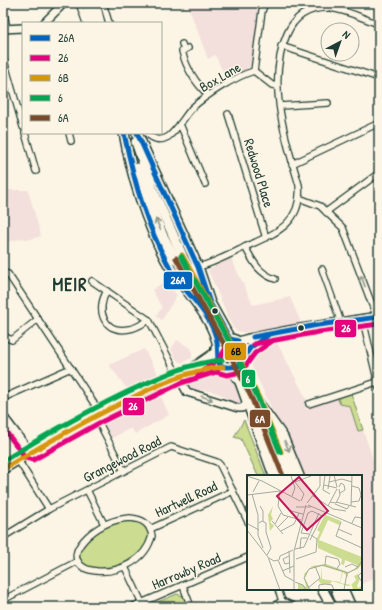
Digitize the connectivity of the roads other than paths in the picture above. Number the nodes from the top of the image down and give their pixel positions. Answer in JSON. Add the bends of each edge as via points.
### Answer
{"nodes":[{"id":1,"x":64,"y":3,"type":"edge"},
{"id":2,"x":79,"y":3,"type":"edge"},
{"id":3,"x":87,"y":3,"type":"edge"},
{"id":4,"x":94,"y":3,"type":"edge"},
{"id":5,"x":103,"y":3,"type":"edge"},
{"id":6,"x":265,"y":3,"type":"edge"},
{"id":7,"x":3,"y":7,"type":"edge"},
{"id":8,"x":45,"y":22,"type":"edge"},
{"id":9,"x":86,"y":22,"type":"edge"},
{"id":10,"x":92,"y":22,"type":"edge"},
{"id":11,"x":100,"y":22,"type":"edge"},
{"id":12,"x":109,"y":22,"type":"edge"},
{"id":13,"x":379,"y":24,"type":"edge"},
{"id":14,"x":22,"y":28,"type":"edge"},
{"id":15,"x":5,"y":29,"type":"edge"},
{"id":16,"x":182,"y":44,"type":"dead end"},
{"id":17,"x":282,"y":46,"type":"junction"},
{"id":18,"x":3,"y":57,"type":"edge"},
{"id":19,"x":254,"y":71,"type":"junction"},
{"id":20,"x":379,"y":78,"type":"edge"},
{"id":21,"x":277,"y":86,"type":"junction"},
{"id":22,"x":208,"y":95,"type":"junction"},
{"id":23,"x":328,"y":103,"type":"dead end"},
{"id":24,"x":280,"y":106,"type":"junction"},
{"id":25,"x":228,"y":114,"type":"dead end"},
{"id":26,"x":22,"y":123,"type":"edge"},
{"id":27,"x":379,"y":123,"type":"edge"},
{"id":28,"x":180,"y":124,"type":"junction"},
{"id":29,"x":25,"y":134,"type":"edge"},
{"id":30,"x":69,"y":134,"type":"edge"},
{"id":31,"x":124,"y":134,"type":"edge"},
{"id":32,"x":124,"y":134,"type":"edge"},
{"id":33,"x":133,"y":134,"type":"edge"},
{"id":34,"x":137,"y":134,"type":"edge"},
{"id":35,"x":147,"y":134,"type":"edge"},
{"id":36,"x":71,"y":142,"type":"dead end"},
{"id":37,"x":292,"y":164,"type":"junction"},
{"id":38,"x":36,"y":171,"type":"dead end"},
{"id":39,"x":379,"y":173,"type":"edge"},
{"id":40,"x":205,"y":180,"type":"dead end"},
{"id":41,"x":299,"y":198,"type":"junction"},
{"id":42,"x":326,"y":212,"type":"junction"},
{"id":43,"x":266,"y":238,"type":"junction"},
{"id":44,"x":245,"y":247,"type":"junction"},
{"id":45,"x":198,"y":267,"type":"junction"},
{"id":46,"x":322,"y":269,"type":"dead end"},
{"id":47,"x":3,"y":273,"type":"edge"},
{"id":48,"x":275,"y":279,"type":"dead end"},
{"id":49,"x":92,"y":281,"type":"dead end"},
{"id":50,"x":107,"y":291,"type":"junction"},
{"id":51,"x":193,"y":300,"type":"junction"},
{"id":52,"x":378,"y":318,"type":"edge"},
{"id":53,"x":38,"y":319,"type":"junction"},
{"id":54,"x":149,"y":320,"type":"junction"},
{"id":55,"x":363,"y":320,"type":"junction"},
{"id":56,"x":339,"y":323,"type":"junction"},
{"id":57,"x":3,"y":336,"type":"edge"},
{"id":58,"x":267,"y":336,"type":"junction"},
{"id":59,"x":230,"y":339,"type":"junction"},
{"id":60,"x":239,"y":342,"type":"junction"},
{"id":61,"x":216,"y":349,"type":"junction"},
{"id":62,"x":245,"y":355,"type":"junction"},
{"id":63,"x":240,"y":364,"type":"junction"},
{"id":64,"x":225,"y":367,"type":"junction"},
{"id":65,"x":71,"y":368,"type":"junction"},
{"id":66,"x":182,"y":374,"type":"junction"},
{"id":67,"x":378,"y":385,"type":"edge"},
{"id":68,"x":3,"y":398,"type":"edge"},
{"id":69,"x":248,"y":402,"type":"junction"},
{"id":70,"x":309,"y":404,"type":"dead end"},
{"id":71,"x":3,"y":416,"type":"edge"},
{"id":72,"x":98,"y":416,"type":"junction"},
{"id":73,"x":253,"y":416,"type":"junction"},
{"id":74,"x":267,"y":417,"type":"junction"},
{"id":75,"x":30,"y":453,"type":"junction"},
{"id":76,"x":18,"y":460,"type":"junction"},
{"id":77,"x":3,"y":469,"type":"edge"},
{"id":78,"x":124,"y":471,"type":"junction"},
{"id":79,"x":274,"y":475,"type":"edge"},
{"id":80,"x":282,"y":475,"type":"edge"},
{"id":81,"x":290,"y":475,"type":"edge"},
{"id":82,"x":299,"y":475,"type":"edge"},
{"id":83,"x":87,"y":490,"type":"junction"},
{"id":84,"x":233,"y":491,"type":"junction"},
{"id":85,"x":49,"y":510,"type":"junction"},
{"id":86,"x":247,"y":520,"type":"edge"},
{"id":87,"x":104,"y":524,"type":"junction"},
{"id":88,"x":150,"y":529,"type":"junction"},
{"id":89,"x":3,"y":537,"type":"edge"},
{"id":90,"x":247,"y":557,"type":"edge"},
{"id":91,"x":78,"y":561,"type":"junction"},
{"id":92,"x":125,"y":566,"type":"junction"},
{"id":93,"x":183,"y":586,"type":"junction"},
{"id":94,"x":278,"y":590,"type":"edge"},
{"id":95,"x":323,"y":590,"type":"edge"},
{"id":96,"x":328,"y":590,"type":"edge"},
{"id":97,"x":336,"y":590,"type":"edge"},
{"id":98,"x":343,"y":590,"type":"edge"},
{"id":99,"x":3,"y":600,"type":"edge"},
{"id":100,"x":282,"y":602,"type":"junction"},
{"id":101,"x":142,"y":603,"type":"junction"},
{"id":102,"x":294,"y":606,"type":"dead end"},
{"id":103,"x":132,"y":607,"type":"edge"},
{"id":104,"x":191,"y":607,"type":"edge"},
{"id":105,"x":272,"y":607,"type":"edge"},
{"id":106,"x":332,"y":607,"type":"edge"},
{"id":107,"x":335,"y":607,"type":"edge"},
{"id":108,"x":343,"y":607,"type":"edge"},
{"id":109,"x":351,"y":607,"type":"edge"}],
"edges":[{"from":1,"to":8,"type":"street"},
{"from":2,"to":9,"type":"street"},
{"from":3,"to":10,"type":"highway"},
{"from":4,"to":11,"type":"highway"},
{"from":5,"to":12,"type":"street"},
{"from":6,"to":19,"type":"street","name":"Box Lane"},
{"from":7,"to":15,"type":"street"},
{"from":13,"to":17,"type":"street","via":[[341,10],[313,10],[294,21]]},
{"from":14,"to":15,"type":"street"},
{"from":16,"to":22,"type":"street","via":[[186,49],[182,51],[186,65]]},
{"from":17,"to":20,"type":"street"},
{"from":17,"to":21,"type":"street"},
{"from":18,"to":26,"type":"street"},
{"from":19,"to":21,"type":"street"},
{"from":19,"to":22,"type":"street","name":"Box Lane"},
{"from":21,"to":24,"type":"street"},
{"from":22,"to":28,"type":"street","name":"Box Lane","via":[[192,108]]},
{"from":23,"to":24,"type":"street"},
{"from":24,"to":37,"type":"street"},
{"from":25,"to":43,"type":"street","name":"Redwood Place"},
{"from":27,"to":37,"type":"street"},
{"from":28,"to":35,"type":"street","name":"Box Lane","via":[[163,140],[156,140]]},
{"from":28,"to":40,"type":"street"},
{"from":29,"to":38,"type":"street"},
{"from":30,"to":36,"type":"street"},
{"from":33,"to":31,"type":"highway","one_way":true,"via":[[179,257],[149,202]]},
{"from":32,"to":51,"type":"highway","via":[[144,212],[167,260]]},
{"from":34,"to":45,"type":"highway"},
{"from":37,"to":41,"type":"street","via":[[299,185]]},
{"from":39,"to":42,"type":"street"},
{"from":41,"to":42,"type":"street"},
{"from":41,"to":43,"type":"street","via":[[293,216],[285,226]]},
{"from":52,"to":42,"type":"street","one_way":true,"via":[[343,228]]},
{"from":43,"to":44,"type":"street"},
{"from":44,"to":45,"type":"street"},
{"from":44,"to":48,"type":"street","via":[[256,268]]},
{"from":45,"to":51,"type":"highway","via":[[193,269],[186,279]]},
{"from":45,"to":59,"type":"highway","via":[[210,303]]},
{"from":46,"to":56,"type":"street"},
{"from":47,"to":53,"type":"street","via":[[8,274]]},
{"from":49,"to":50,"type":"street"},
{"from":50,"to":54,"type":"street"},
{"from":50,"to":54,"type":"street","via":[[102,298],[102,312],[110,326],[120,330],[130,329]]},
{"from":51,"to":61,"type":"highway","via":[[211,325]]},
{"from":52,"to":55,"type":"highway"},
{"from":53,"to":57,"type":"street","via":[[12,340]]},
{"from":53,"to":65,"type":"street"},
{"from":54,"to":66,"type":"street"},
{"from":55,"to":56,"type":"highway"},
{"from":55,"to":67,"type":"street"},
{"from":56,"to":58,"type":"highway"},
{"from":58,"to":60,"type":"highway","via":[[256,336]]},
{"from":58,"to":62,"type":"highway","via":[[250,348]]},
{"from":59,"to":60,"type":"highway"},
{"from":59,"to":61,"type":"highway","via":[[225,340]]},
{"from":60,"to":62,"type":"highway"},
{"from":61,"to":64,"type":"highway","via":[[216,359]]},
{"from":61,"to":66,"type":"highway"},
{"from":62,"to":63,"type":"highway"},
{"from":63,"to":64,"type":"highway","via":[[233,368]]},
{"from":63,"to":74,"type":"highway"},
{"from":64,"to":66,"type":"highway","via":[[212,366]]},
{"from":64,"to":69,"type":"highway","via":[[233,372],[240,382]]},
{"from":65,"to":68,"type":"street"},
{"from":65,"to":72,"type":"street"},
{"from":66,"to":69,"type":"street","one_way":true,"via":[[188,392],[238,408],[242,408]]},
{"from":66,"to":72,"type":"highway"},
{"from":67,"to":70,"type":"street"},
{"from":69,"to":73,"type":"highway"},
{"from":71,"to":75,"type":"street"},
{"from":72,"to":75,"type":"highway"},
{"from":72,"to":78,"type":"street"},
{"from":73,"to":74,"type":"street","via":[[260,419]]},
{"from":73,"to":79,"type":"highway"},
{"from":74,"to":82,"type":"highway","one_way":true,"via":[[283,437]]},
{"from":75,"to":76,"type":"highway"},
{"from":76,"to":77,"type":"highway"},
{"from":76,"to":85,"type":"street"},
{"from":78,"to":83,"type":"street","name":"Grangewood Road"},
{"from":78,"to":84,"type":"street","name":"Grangewood Road","via":[[175,447],[217,462]]},
{"from":80,"to":81,"type":"highway","via":[[278,453]]},
{"from":83,"to":85,"type":"street","name":"Grangewood Road"},
{"from":83,"to":87,"type":"street"},
{"from":84,"to":86,"type":"street","name":"Grangewood Road"},
{"from":84,"to":88,"type":"street","name":"Hartwell Road"},
{"from":85,"to":89,"type":"street","name":"Grangewood Road"},
{"from":87,"to":88,"type":"street","name":"Hartwell Road","via":[[136,519],[147,524]]},
{"from":87,"to":91,"type":"street","name":"Hartwell Road","via":[[82,542]]},
{"from":88,"to":92,"type":"street","name":"Hartwell Road","via":[[152,536],[148,547],[138,558]]},
{"from":90,"to":93,"type":"street","name":"Harrowby Road"},
{"from":91,"to":92,"type":"street","name":"Hartwell Road","via":[[82,567],[92,572],[114,571]]},
{"from":91,"to":99,"type":"street"},
{"from":92,"to":101,"type":"street"},
{"from":93,"to":101,"type":"street","name":"Harrowby Road"},
{"from":93,"to":104,"type":"street"},
{"from":94,"to":100,"type":"street"},
{"from":95,"to":106,"type":"highway"},
{"from":96,"to":107,"type":"highway"},
{"from":97,"to":108,"type":"highway"},
{"from":98,"to":109,"type":"highway"},
{"from":100,"to":102,"type":"street"},
{"from":100,"to":105,"type":"street"},
{"from":101,"to":103,"type":"street","name":"Harrowby Road"}]}
